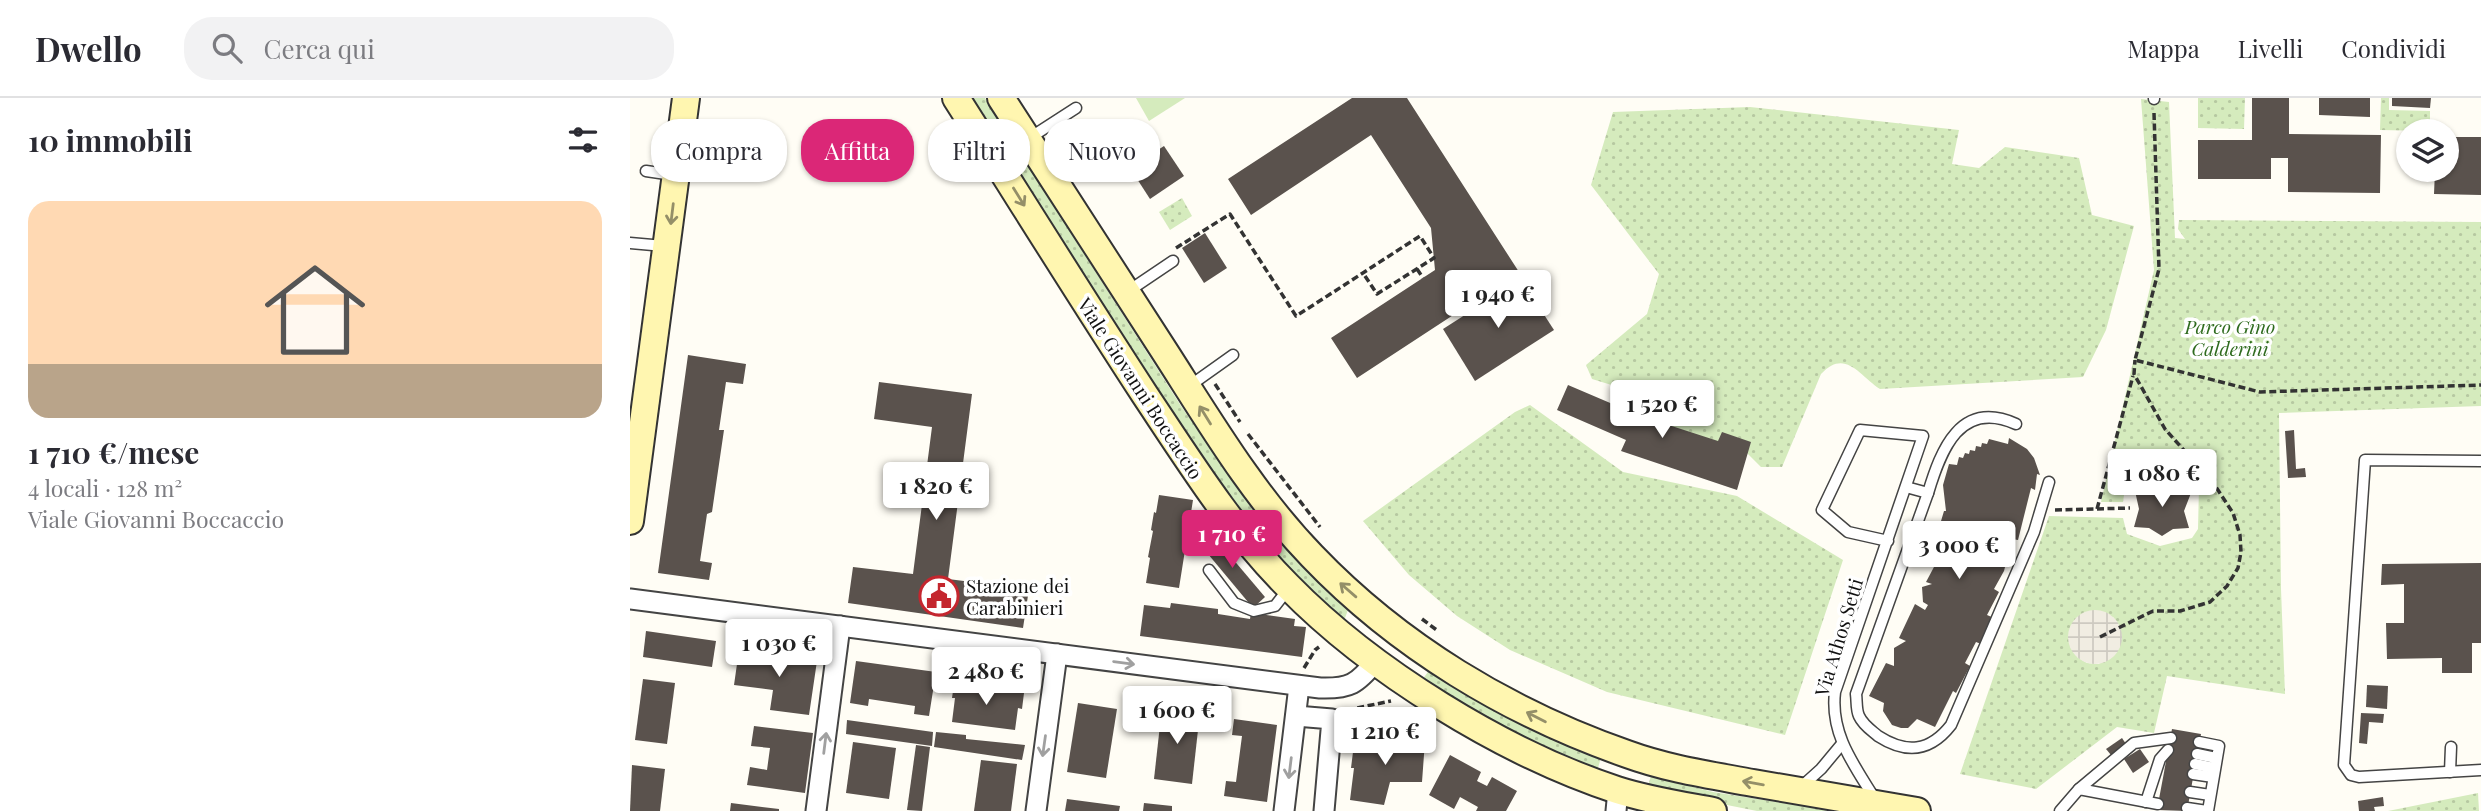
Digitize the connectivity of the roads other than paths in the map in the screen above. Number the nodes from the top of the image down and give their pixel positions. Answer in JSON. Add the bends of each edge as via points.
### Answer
{"nodes":[{"id":1,"x":686,"y":98,"type":"edge"},
{"id":2,"x":956,"y":98,"type":"edge"},
{"id":3,"x":1001,"y":98,"type":"edge"},
{"id":4,"x":1076,"y":108,"type":"dead end"},
{"id":5,"x":684,"y":119,"type":"edge"},
{"id":6,"x":1015,"y":119,"type":"edge"},
{"id":7,"x":1030,"y":138,"type":"edge"},
{"id":8,"x":1030,"y":142,"type":"edge"},
{"id":9,"x":646,"y":171,"type":"dead end"},
{"id":10,"x":651,"y":172,"type":"edge"},
{"id":11,"x":676,"y":182,"type":"edge"},
{"id":12,"x":630,"y":243,"type":"edge"},
{"id":13,"x":668,"y":247,"type":"junction"},
{"id":14,"x":1171,"y":257,"type":"road end"},
{"id":15,"x":1127,"y":293,"type":"junction"},
{"id":16,"x":1233,"y":355,"type":"dead end"},
{"id":17,"x":1188,"y":387,"type":"junction"},
{"id":18,"x":637,"y":411,"type":"edge"},
{"id":19,"x":2016,"y":424,"type":"dead end"},
{"id":20,"x":2481,"y":461,"type":"edge"},
{"id":21,"x":2049,"y":482,"type":"dead end"},
{"id":22,"x":1906,"y":487,"type":"junction"},
{"id":23,"x":1928,"y":493,"type":"junction"},
{"id":24,"x":630,"y":521,"type":"edge"},
{"id":25,"x":1888,"y":541,"type":"junction"},
{"id":26,"x":1209,"y":570,"type":"dead end"},
{"id":27,"x":1289,"y":588,"type":"junction"},
{"id":28,"x":630,"y":599,"type":"edge"},
{"id":29,"x":1405,"y":624,"type":"junction"},
{"id":30,"x":840,"y":626,"type":"junction"},
{"id":31,"x":1057,"y":654,"type":"junction"},
{"id":32,"x":1376,"y":661,"type":"junction"},
{"id":33,"x":1297,"y":686,"type":"junction"},
{"id":34,"x":1335,"y":688,"type":"junction"},
{"id":35,"x":1337,"y":715,"type":"junction"},
{"id":36,"x":1296,"y":716,"type":"junction"},
{"id":37,"x":2171,"y":738,"type":"dead end"},
{"id":38,"x":2199,"y":742,"type":"dead end"},
{"id":39,"x":1841,"y":745,"type":"junction"},
{"id":40,"x":2451,"y":747,"type":"dead end"},
{"id":41,"x":1627,"y":755,"type":"junction"},
{"id":42,"x":2163,"y":761,"type":"dead end"},
{"id":43,"x":2215,"y":767,"type":"junction"},
{"id":44,"x":2481,"y":770,"type":"edge"},
{"id":45,"x":2451,"y":772,"type":"junction"},
{"id":46,"x":2079,"y":789,"type":"junction"},
{"id":47,"x":1796,"y":791,"type":"junction"},
{"id":48,"x":2190,"y":792,"type":"dead end"},
{"id":49,"x":2210,"y":795,"type":"junction"},
{"id":50,"x":1617,"y":800,"type":"edge"},
{"id":51,"x":2146,"y":802,"type":"junction"},
{"id":52,"x":2158,"y":804,"type":"dead end"},
{"id":53,"x":1879,"y":805,"type":"junction"},
{"id":54,"x":2187,"y":808,"type":"dead end"},
{"id":55,"x":1698,"y":810,"type":"edge"},
{"id":56,"x":816,"y":811,"type":"edge"},
{"id":57,"x":1036,"y":811,"type":"edge"},
{"id":58,"x":1284,"y":811,"type":"edge"},
{"id":59,"x":1324,"y":811,"type":"edge"},
{"id":60,"x":1917,"y":811,"type":"edge"},
{"id":61,"x":2060,"y":811,"type":"edge"}],
"edges":[{"from":1,"to":5,"type":"main road"},
{"from":2,"to":27,"type":"main road","name":"Viale Giovanni Boccaccio","one_way":true,"via":[[1194,468]]},
{"from":3,"to":6,"type":"main road","name":"Viale Giovanni Boccaccio"},
{"from":4,"to":7,"type":"lane"},
{"from":8,"to":15,"type":"main road","name":"Viale Giovanni Boccaccio"},
{"from":9,"to":10,"type":"lane"},
{"from":11,"to":13,"type":"main road","one_way":true},
{"from":12,"to":13,"type":"lane"},
{"from":13,"to":18,"type":"main road"},
{"from":14,"to":15,"type":"lane"},
{"from":15,"to":17,"type":"main road","name":"Viale Giovanni Boccaccio"},
{"from":16,"to":17,"type":"lane"},
{"from":29,"to":17,"type":"main road","name":"Viale Giovanni Boccaccio","one_way":true,"via":[[1331,575],[1285,527]]},
{"from":18,"to":24,"type":"main road"},
{"from":19,"to":23,"type":"lane","via":[[1990,416],[1967,424],[1950,437]]},
{"from":20,"to":45,"type":"lane","via":[[2365,460],[2344,765],[2359,777]]},
{"from":21,"to":23,"type":"lane","via":[[2034,532],[1951,725],[1930,744],[1906,749],[1867,728],[1858,714],[1856,694]]},
{"from":22,"to":23,"type":"lane"},
{"from":22,"to":25,"type":"lane","name":"Via Athos Setti"},
{"from":22,"to":25,"type":"lane","name":"Via Athos Setti","via":[[1923,436],[1860,430],[1822,510],[1848,532]]},
{"from":25,"to":39,"type":"lane","name":"Via Athos Setti","via":[[1835,692],[1833,707]]},
{"from":26,"to":27,"type":"lane","via":[[1234,603],[1254,611],[1275,606]]},
{"from":27,"to":32,"type":"main road","name":"Viale Giovanni Boccaccio"},
{"from":28,"to":30,"type":"street"},
{"from":29,"to":32,"type":"main road"},
{"from":41,"to":29,"type":"main road","name":"Viale Giovanni Boccaccio","one_way":true,"via":[[1525,712],[1433,658]]},
{"from":30,"to":31,"type":"street"},
{"from":56,"to":30,"type":"street","one_way":true},
{"from":31,"to":33,"type":"street","one_way":true},
{"from":31,"to":57,"type":"street","one_way":true},
{"from":32,"to":34,"type":"street","via":[[1359,681]]},
{"from":32,"to":50,"type":"main road","name":"Viale Giovanni Boccaccio","via":[[1475,726]]},
{"from":33,"to":34,"type":"street"},
{"from":33,"to":36,"type":"street"},
{"from":34,"to":35,"type":"street"},
{"from":35,"to":36,"type":"street"},
{"from":35,"to":59,"type":"street"},
{"from":36,"to":58,"type":"street","one_way":true},
{"from":37,"to":46,"type":"lane","via":[[2134,743]]},
{"from":38,"to":43,"type":"lane","via":[[2219,746]]},
{"from":39,"to":47,"type":"lane"},
{"from":39,"to":53,"type":"lane","name":"Via Athos Setti"},
{"from":40,"to":45,"type":"lane"},
{"from":47,"to":41,"type":"main road","name":"Viale Giovanni Boccaccio","one_way":true},
{"from":41,"to":50,"type":"main road"},
{"from":42,"to":51,"type":"lane"},
{"from":43,"to":43,"type":"lane","via":[[2195,764]]},
{"from":43,"to":49,"type":"lane"},
{"from":44,"to":45,"type":"lane"},
{"from":46,"to":51,"type":"lane"},
{"from":46,"to":61,"type":"lane"},
{"from":47,"to":53,"type":"main road","name":"Viale Giovanni Boccaccio"},
{"from":48,"to":49,"type":"lane"},
{"from":49,"to":54,"type":"lane","via":[[2207,811]]},
{"from":50,"to":55,"type":"main road","name":"Viale Giovanni Boccaccio"},
{"from":51,"to":52,"type":"lane"},
{"from":53,"to":60,"type":"main road","name":"Viale Giovanni Boccaccio"}]}
